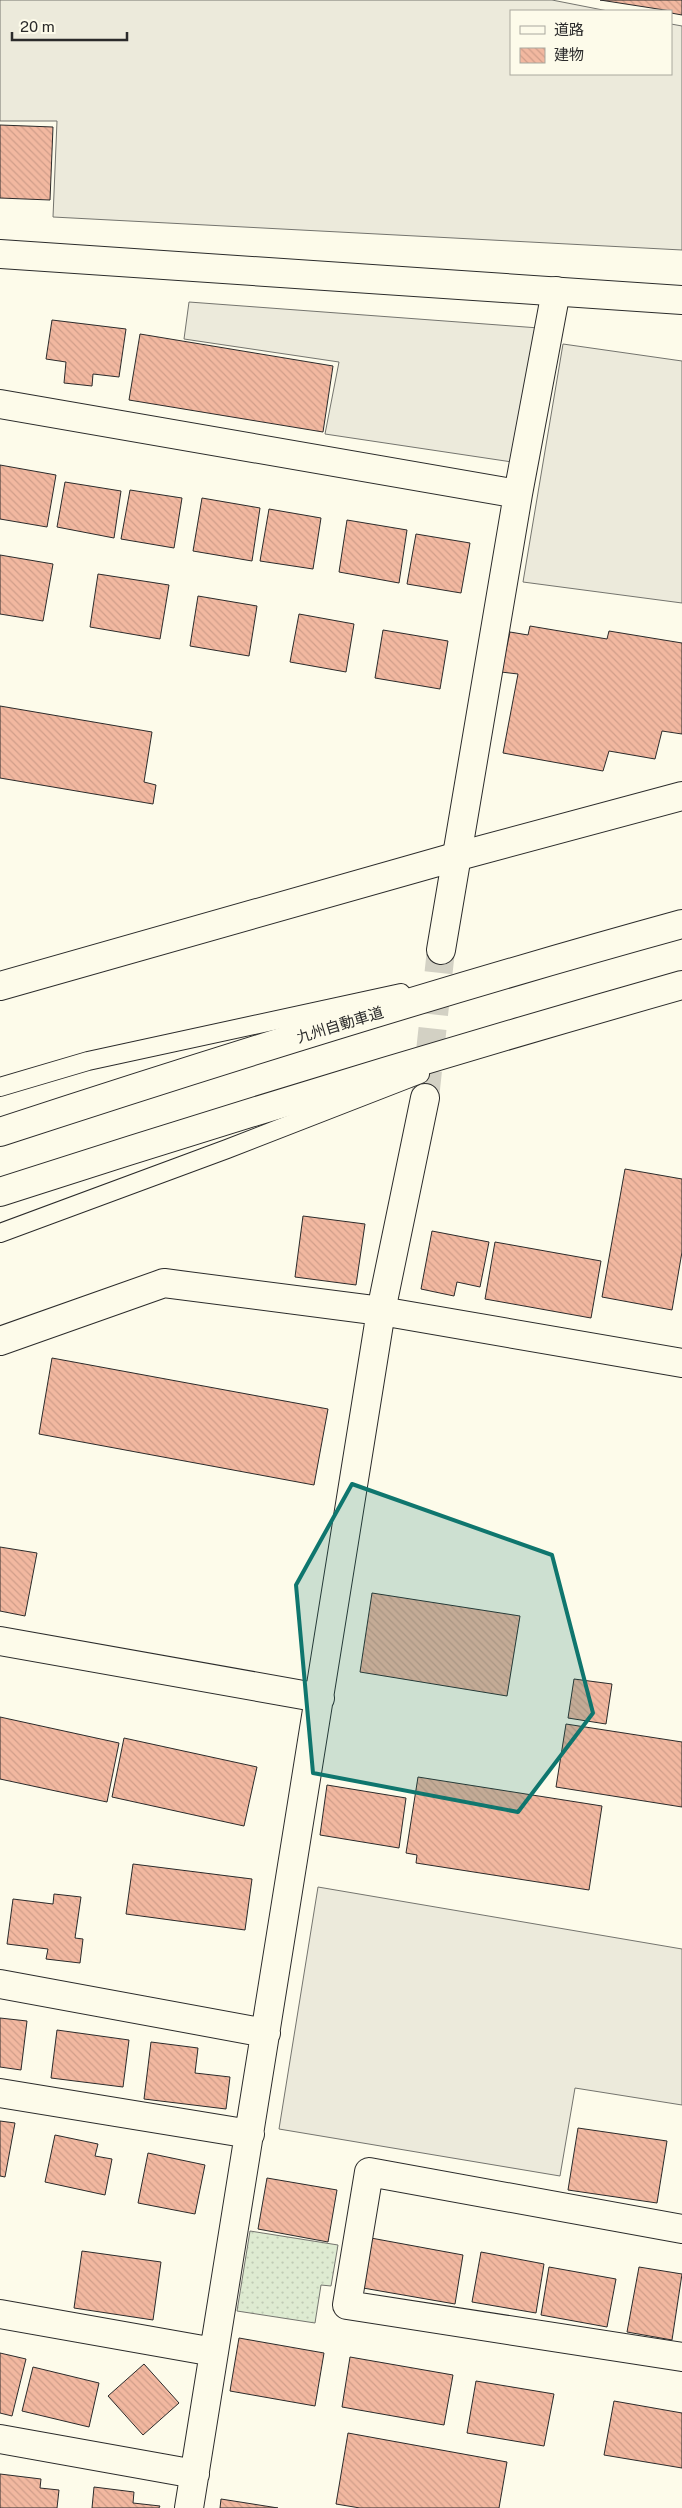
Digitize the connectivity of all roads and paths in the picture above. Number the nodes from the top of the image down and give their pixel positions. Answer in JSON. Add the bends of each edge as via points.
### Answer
{"nodes":[{"id":1,"x":0,"y":254,"type":"edge"},
{"id":2,"x":556,"y":292,"type":"junction"},
{"id":3,"x":682,"y":300,"type":"edge"},
{"id":4,"x":0,"y":404,"type":"edge"},
{"id":5,"x":518,"y":494,"type":"junction"},
{"id":6,"x":682,"y":796,"type":"edge"},
{"id":7,"x":455,"y":857,"type":"junction"},
{"id":8,"x":682,"y":924,"type":"edge"},
{"id":9,"x":441,"y":950,"type":"tunnel mouth"},
{"id":10,"x":549,"y":961,"type":"junction"},
{"id":11,"x":0,"y":986,"type":"edge"},
{"id":12,"x":682,"y":986,"type":"edge"},
{"id":13,"x":555,"y":1021,"type":"junction"},
{"id":14,"x":0,"y":1087,"type":"edge"},
{"id":15,"x":425,"y":1098,"type":"tunnel mouth"},
{"id":16,"x":0,"y":1132,"type":"edge"},
{"id":17,"x":0,"y":1192,"type":"edge"},
{"id":18,"x":0,"y":1233,"type":"edge"},
{"id":19,"x":381,"y":1311,"type":"junction"},
{"id":20,"x":0,"y":1341,"type":"edge"},
{"id":21,"x":682,"y":1363,"type":"edge"},
{"id":22,"x":0,"y":1641,"type":"edge"},
{"id":23,"x":320,"y":1698,"type":"junction"},
{"id":24,"x":0,"y":1984,"type":"edge"},
{"id":25,"x":266,"y":2033,"type":"junction"},
{"id":26,"x":0,"y":2093,"type":"edge"},
{"id":27,"x":250,"y":2134,"type":"junction"},
{"id":28,"x":682,"y":2229,"type":"edge"},
{"id":29,"x":0,"y":2314,"type":"edge"},
{"id":30,"x":214,"y":2352,"type":"junction"},
{"id":31,"x":682,"y":2357,"type":"edge"},
{"id":32,"x":0,"y":2439,"type":"edge"},
{"id":33,"x":195,"y":2474,"type":"junction"},
{"id":34,"x":189,"y":2508,"type":"edge"}],
"edges":[{"from":1,"to":2,"type":"main road"},
{"from":2,"to":3,"type":"main road"},
{"from":2,"to":5,"type":"main road"},
{"from":4,"to":5,"type":"main road"},
{"from":5,"to":7,"type":"main road"},
{"from":6,"to":7,"type":"main road"},
{"from":7,"to":9,"type":"main road"},
{"from":7,"to":11,"type":"main road"},
{"from":8,"to":10,"type":"main road","name":"九州自動車道"},
{"from":10,"to":14,"type":"lane","via":[[88,1061]]},
{"from":10,"to":16,"type":"main road","name":"九州自動車道","via":[[139,1086]]},
{"from":12,"to":13,"type":"main road"},
{"from":13,"to":17,"type":"main road","via":[[157,1141]]},
{"from":13,"to":18,"type":"lane"},
{"from":15,"to":19,"type":"main road"},
{"from":19,"to":20,"type":"main road","via":[[164,1283]]},
{"from":19,"to":21,"type":"main road"},
{"from":19,"to":23,"type":"main road"},
{"from":22,"to":23,"type":"main road"},
{"from":23,"to":25,"type":"main road"},
{"from":24,"to":25,"type":"main road"},
{"from":25,"to":27,"type":"main road"},
{"from":26,"to":27,"type":"main road"},
{"from":27,"to":30,"type":"main road"},
{"from":28,"to":31,"type":"main road","via":[[369,2172],[347,2305]]},
{"from":29,"to":30,"type":"main road"},
{"from":30,"to":33,"type":"main road"},
{"from":32,"to":33,"type":"main road"},
{"from":33,"to":34,"type":"main road"}]}
